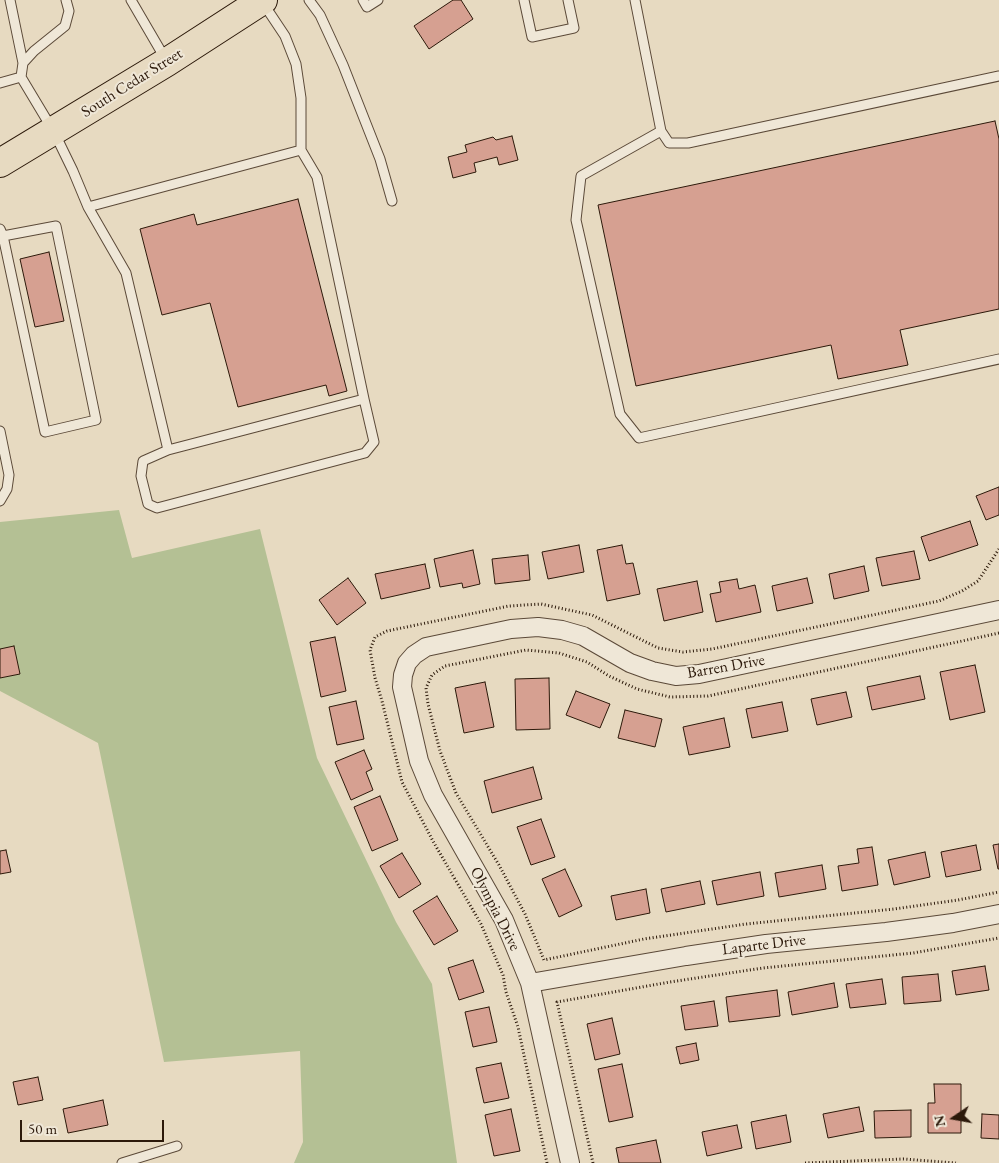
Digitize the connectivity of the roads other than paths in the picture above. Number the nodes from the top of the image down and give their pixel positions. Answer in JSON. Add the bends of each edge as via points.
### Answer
{"nodes":[{"id":1,"x":10,"y":0,"type":"edge"},
{"id":2,"x":66,"y":0,"type":"edge"},
{"id":3,"x":131,"y":0,"type":"edge"},
{"id":4,"x":262,"y":0,"type":"edge"},
{"id":5,"x":309,"y":0,"type":"edge"},
{"id":6,"x":363,"y":0,"type":"edge"},
{"id":7,"x":378,"y":0,"type":"edge"},
{"id":8,"x":524,"y":0,"type":"edge"},
{"id":9,"x":568,"y":0,"type":"edge"},
{"id":10,"x":636,"y":0,"type":"edge"},
{"id":11,"x":167,"y":62,"type":"junction"},
{"id":12,"x":23,"y":63,"type":"junction"},
{"id":13,"x":999,"y":76,"type":"edge"},
{"id":14,"x":21,"y":77,"type":"junction"},
{"id":15,"x":0,"y":83,"type":"edge"},
{"id":16,"x":662,"y":131,"type":"junction"},
{"id":17,"x":54,"y":132,"type":"junction"},
{"id":18,"x":301,"y":150,"type":"junction"},
{"id":19,"x":0,"y":163,"type":"edge"},
{"id":20,"x":392,"y":202,"type":"dead end"},
{"id":21,"x":88,"y":207,"type":"junction"},
{"id":22,"x":2,"y":233,"type":"edge"},
{"id":23,"x":999,"y":358,"type":"edge"},
{"id":24,"x":364,"y":399,"type":"junction"},
{"id":25,"x":0,"y":431,"type":"edge"},
{"id":26,"x":168,"y":450,"type":"junction"},
{"id":27,"x":0,"y":501,"type":"edge"},
{"id":28,"x":999,"y":610,"type":"edge"},
{"id":29,"x":407,"y":663,"type":"joint"},
{"id":30,"x":999,"y":914,"type":"edge"},
{"id":31,"x":530,"y":983,"type":"junction"},
{"id":32,"x":177,"y":1146,"type":"dead end"},
{"id":33,"x":122,"y":1163,"type":"edge"},
{"id":34,"x":570,"y":1163,"type":"edge"}],
"edges":[{"from":1,"to":12,"type":"lane"},
{"from":2,"to":12,"type":"lane","via":[[69,11],[65,26]]},
{"from":3,"to":11,"type":"lane"},
{"from":4,"to":11,"type":"main road","name":"South Cedar Street"},
{"from":4,"to":18,"type":"lane","via":[[285,36],[296,64],[301,98]]},
{"from":5,"to":20,"type":"lane","via":[[320,15],[343,65],[380,158]]},
{"from":6,"to":7,"type":"lane","via":[[368,7]]},
{"from":8,"to":9,"type":"lane","via":[[532,37],[574,28]]},
{"from":10,"to":16,"type":"lane"},
{"from":11,"to":17,"type":"main road","name":"South Cedar Street"},
{"from":12,"to":14,"type":"lane"},
{"from":13,"to":16,"type":"lane","via":[[688,142],[669,143]]},
{"from":14,"to":15,"type":"lane"},
{"from":14,"to":17,"type":"lane"},
{"from":16,"to":23,"type":"lane","via":[[581,176],[576,220],[620,414],[639,438]]},
{"from":17,"to":19,"type":"main road","name":"South Cedar Street"},
{"from":17,"to":21,"type":"lane"},
{"from":18,"to":21,"type":"lane"},
{"from":18,"to":24,"type":"lane","via":[[317,177]]},
{"from":21,"to":26,"type":"lane","via":[[126,273]]},
{"from":22,"to":22,"type":"lane","via":[[45,432],[96,420],[56,226]]},
{"from":24,"to":26,"type":"lane"},
{"from":24,"to":26,"type":"lane","via":[[374,442],[365,453],[157,508],[148,504],[141,476],[144,462]]},
{"from":25,"to":27,"type":"lane","via":[[9,475],[7,489]]},
{"from":28,"to":29,"type":"street","name":"Barren Drive","via":[[699,674],[676,676],[652,671],[630,663],[583,636],[538,628],[511,629],[426,647]]},
{"from":29,"to":31,"type":"street","name":"Olympia Drive","via":[[402,674],[402,687],[419,761],[433,795],[504,920]]},
{"from":30,"to":31,"type":"street","name":"Laparte Drive","via":[[953,924],[766,944]]},
{"from":31,"to":34,"type":"street","name":"Olympia Drive"},
{"from":32,"to":33,"type":"lane"}]}
